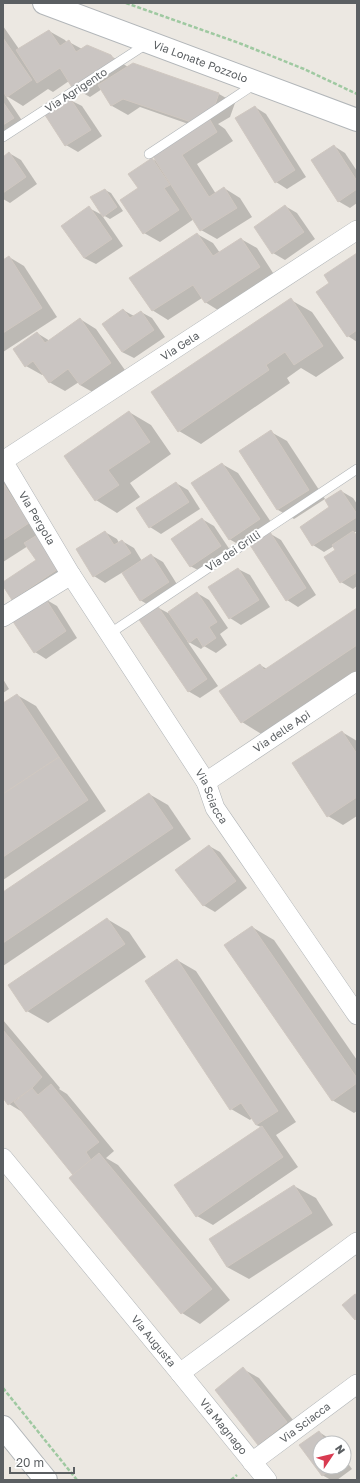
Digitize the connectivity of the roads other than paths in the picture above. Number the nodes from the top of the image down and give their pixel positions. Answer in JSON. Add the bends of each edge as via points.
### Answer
{"nodes":[{"id":1,"x":44,"y":3,"type":"edge"},
{"id":2,"x":149,"y":43,"type":"junction"},
{"id":3,"x":257,"y":82,"type":"junction"},
{"id":4,"x":357,"y":120,"type":"edge"},
{"id":5,"x":3,"y":138,"type":"edge"},
{"id":6,"x":149,"y":154,"type":"dead end"},
{"id":7,"x":357,"y":230,"type":"edge"},
{"id":8,"x":3,"y":461,"type":"edge"},
{"id":9,"x":357,"y":469,"type":"edge"},
{"id":10,"x":71,"y":575,"type":"junction"},
{"id":11,"x":3,"y":617,"type":"edge"},
{"id":12,"x":109,"y":634,"type":"junction"},
{"id":13,"x":357,"y":681,"type":"edge"},
{"id":14,"x":206,"y":782,"type":"junction"},
{"id":15,"x":357,"y":1014,"type":"edge"},
{"id":16,"x":3,"y":1158,"type":"edge"},
{"id":17,"x":357,"y":1242,"type":"edge"},
{"id":18,"x":180,"y":1373,"type":"junction"},
{"id":19,"x":357,"y":1384,"type":"edge"},
{"id":20,"x":3,"y":1427,"type":"edge"},
{"id":21,"x":252,"y":1462,"type":"junction"},
{"id":22,"x":46,"y":1480,"type":"edge"},
{"id":23,"x":267,"y":1480,"type":"edge"}],
"edges":[{"from":1,"to":2,"type":"street","name":"Via Lonate Pozzolo"},
{"from":2,"to":3,"type":"street","name":"Via Lonate Pozzolo"},
{"from":2,"to":5,"type":"lane","name":"Via Agrigento"},
{"from":3,"to":4,"type":"street","name":"Via Lonate Pozzolo"},
{"from":3,"to":6,"type":"lane"},
{"from":7,"to":8,"type":"street","name":"Via Gela"},
{"from":8,"to":10,"type":"street","name":"Via Pergola"},
{"from":9,"to":12,"type":"lane","name":"Via dei Grilli"},
{"from":10,"to":11,"type":"street"},
{"from":10,"to":12,"type":"street","name":"Via Sciacca"},
{"from":12,"to":14,"type":"street","name":"Via Sciacca"},
{"from":13,"to":14,"type":"street","name":"Via delle Api"},
{"from":14,"to":15,"type":"street","name":"Via Sciacca","via":[[215,808]]},
{"from":16,"to":18,"type":"street","name":"Via Augusta"},
{"from":17,"to":18,"type":"street","name":"Via Augusta"},
{"from":18,"to":21,"type":"street","name":"Via Magnago"},
{"from":19,"to":21,"type":"street","name":"Via Sciacca"},
{"from":20,"to":22,"type":"street"},
{"from":21,"to":23,"type":"street","name":"Via Magnago"}]}
